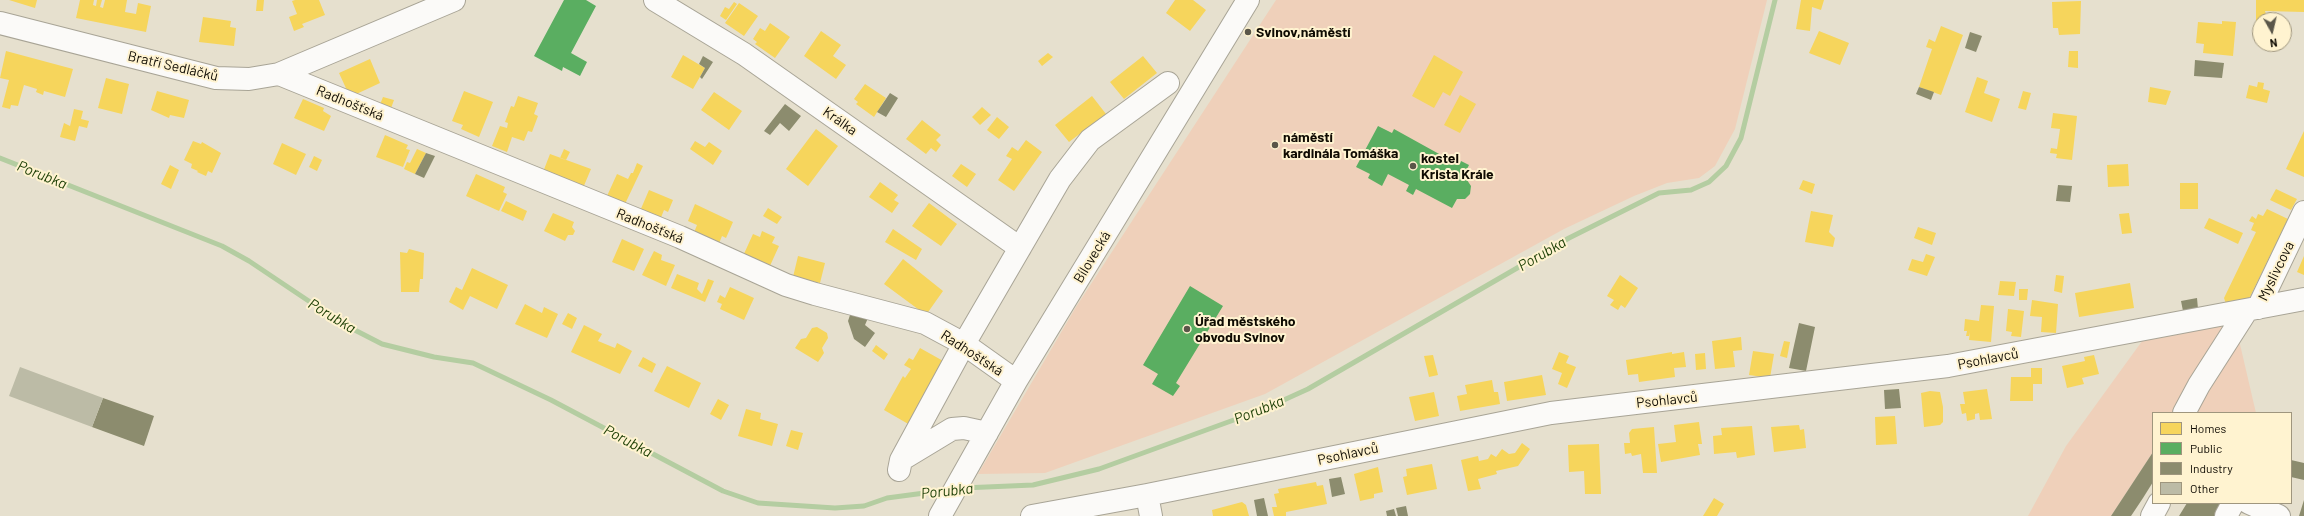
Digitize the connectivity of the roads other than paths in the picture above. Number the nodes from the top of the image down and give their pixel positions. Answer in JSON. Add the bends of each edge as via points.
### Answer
{"nodes":[{"id":1,"x":454,"y":0,"type":"edge"},
{"id":2,"x":655,"y":0,"type":"edge"},
{"id":3,"x":1248,"y":0,"type":"edge"},
{"id":4,"x":0,"y":23,"type":"edge"},
{"id":5,"x":279,"y":74,"type":"junction"},
{"id":6,"x":1168,"y":83,"type":"dead end"},
{"id":7,"x":2304,"y":212,"type":"edge"},
{"id":8,"x":1020,"y":248,"type":"junction"},
{"id":9,"x":2304,"y":299,"type":"edge"},
{"id":10,"x":2252,"y":309,"type":"junction"},
{"id":11,"x":964,"y":344,"type":"junction"},
{"id":12,"x":1016,"y":382,"type":"junction"},
{"id":13,"x":2185,"y":412,"type":"edge"},
{"id":14,"x":987,"y":433,"type":"junction"},
{"id":15,"x":2158,"y":504,"type":"edge"},
{"id":16,"x":2232,"y":504,"type":"edge"},
{"id":17,"x":2251,"y":504,"type":"edge"},
{"id":18,"x":1149,"y":506,"type":"edge"},
{"id":19,"x":944,"y":509,"type":"edge"},
{"id":20,"x":1032,"y":516,"type":"edge"},
{"id":21,"x":2152,"y":516,"type":"edge"},
{"id":22,"x":2226,"y":516,"type":"edge"},
{"id":23,"x":2279,"y":516,"type":"edge"}],
"edges":[{"from":1,"to":5,"type":"street","name":"Bratří Sedláčků"},
{"from":2,"to":8,"type":"street","name":"Králka","via":[[744,54]]},
{"from":3,"to":12,"type":"street","name":"Bílovecká"},
{"from":4,"to":5,"type":"street","name":"Bratří Sedláčků","via":[[216,78],[249,79]]},
{"from":5,"to":11,"type":"street","name":"Radhošťská","via":[[680,237],[786,285],[925,323]]},
{"from":6,"to":8,"type":"street","via":[[1090,140],[1060,179]]},
{"from":7,"to":10,"type":"street","name":"Myslivcova"},
{"from":8,"to":11,"type":"street"},
{"from":9,"to":10,"type":"street","name":"Psohlavců"},
{"from":10,"to":13,"type":"street","name":"Myslivcova","via":[[2199,385]]},
{"from":10,"to":18,"type":"street","name":"Psohlavců","via":[[1948,366],[1551,412]]},
{"from":11,"to":12,"type":"street","name":"Radhošťská"},
{"from":11,"to":14,"type":"street","via":[[900,465],[952,429],[964,428]]},
{"from":12,"to":14,"type":"street","name":"Bílovecká"},
{"from":14,"to":19,"type":"street","name":"Bílovecká"},
{"from":15,"to":21,"type":"street"},
{"from":16,"to":22,"type":"street"},
{"from":17,"to":23,"type":"street"},
{"from":18,"to":20,"type":"street","name":"Psohlavců"}]}
